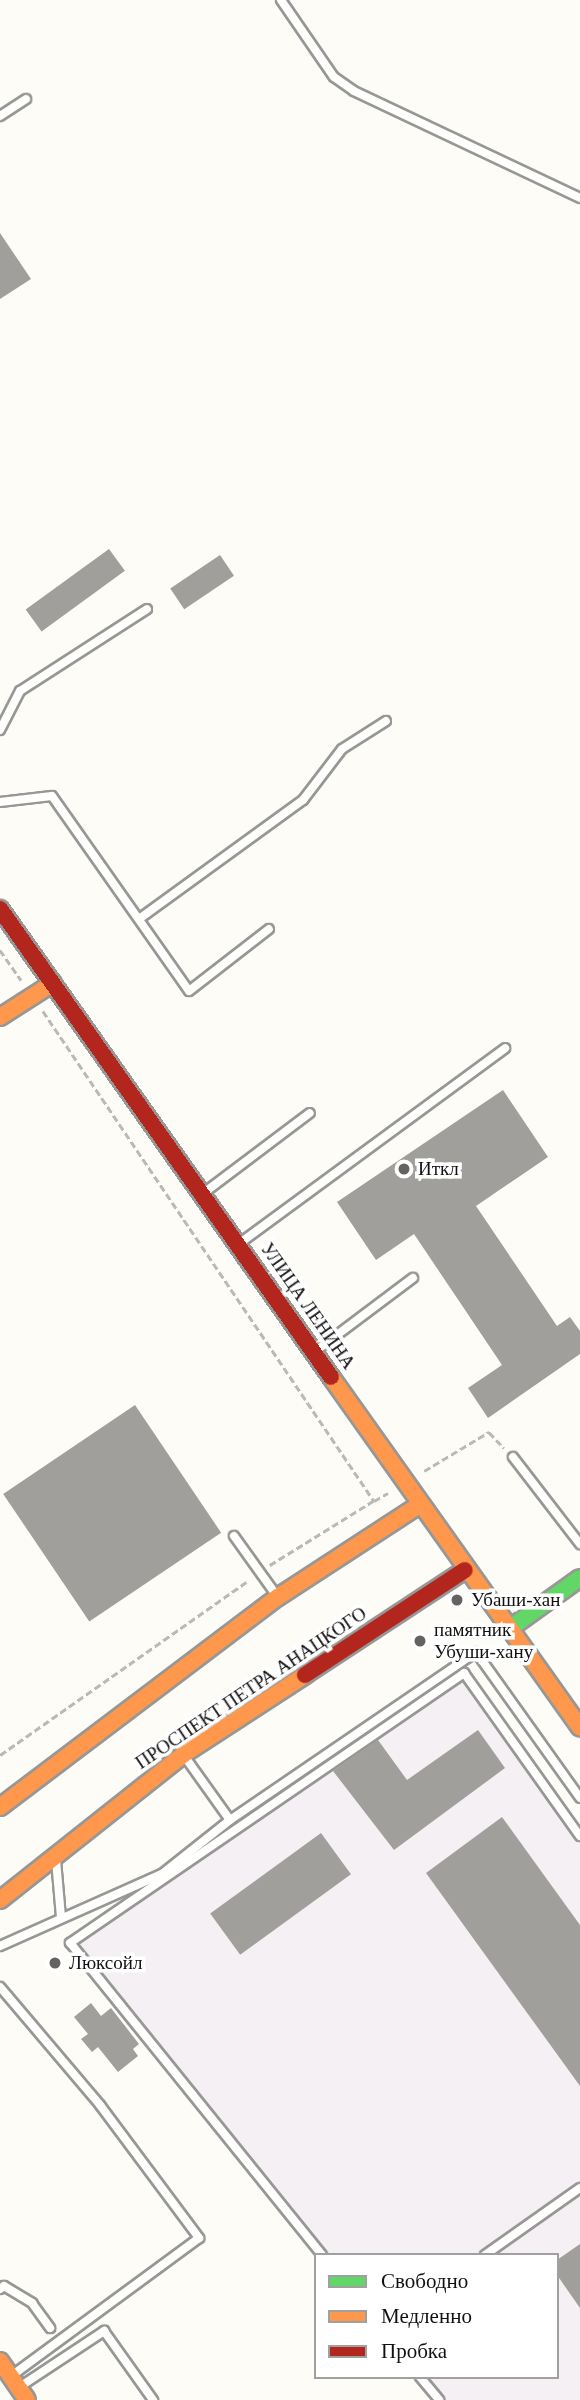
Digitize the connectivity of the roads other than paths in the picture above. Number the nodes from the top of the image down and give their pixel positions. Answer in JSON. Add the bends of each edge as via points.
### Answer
{"nodes":[{"id":1,"x":281,"y":0,"type":"edge"},
{"id":2,"x":26,"y":99,"type":"dead end"},
{"id":3,"x":0,"y":117,"type":"edge"},
{"id":4,"x":580,"y":198,"type":"edge"},
{"id":5,"x":147,"y":609,"type":"dead end"},
{"id":6,"x":386,"y":721,"type":"dead end"},
{"id":7,"x":0,"y":730,"type":"edge"},
{"id":8,"x":0,"y":803,"type":"edge"},
{"id":9,"x":0,"y":909,"type":"edge"},
{"id":10,"x":139,"y":919,"type":"junction"},
{"id":11,"x":269,"y":929,"type":"dead end"},
{"id":12,"x":53,"y":983,"type":"junction"},
{"id":13,"x":0,"y":1017,"type":"edge"},
{"id":14,"x":505,"y":1048,"type":"dead end"},
{"id":15,"x":310,"y":1113,"type":"dead end"},
{"id":16,"x":205,"y":1192,"type":"junction"},
{"id":17,"x":240,"y":1243,"type":"junction"},
{"id":18,"x":413,"y":1278,"type":"dead end"},
{"id":19,"x":315,"y":1352,"type":"junction"},
{"id":20,"x":513,"y":1457,"type":"road end"},
{"id":21,"x":419,"y":1505,"type":"junction"},
{"id":22,"x":234,"y":1536,"type":"dead end"},
{"id":23,"x":580,"y":1544,"type":"edge"},
{"id":24,"x":465,"y":1570,"type":"junction"},
{"id":25,"x":580,"y":1578,"type":"edge"},
{"id":26,"x":278,"y":1597,"type":"junction"},
{"id":27,"x":509,"y":1629,"type":"junction"},
{"id":28,"x":580,"y":1728,"type":"edge"},
{"id":29,"x":184,"y":1755,"type":"junction"},
{"id":30,"x":580,"y":1798,"type":"edge"},
{"id":31,"x":0,"y":1807,"type":"edge"},
{"id":32,"x":230,"y":1820,"type":"junction"},
{"id":33,"x":580,"y":1836,"type":"edge"},
{"id":34,"x":56,"y":1855,"type":"junction"},
{"id":35,"x":0,"y":1900,"type":"edge"},
{"id":36,"x":61,"y":1917,"type":"junction"},
{"id":37,"x":0,"y":1946,"type":"edge"},
{"id":38,"x":0,"y":1987,"type":"edge"},
{"id":39,"x":580,"y":2188,"type":"edge"},
{"id":40,"x":320,"y":2253,"type":"edge"},
{"id":41,"x":488,"y":2253,"type":"edge"},
{"id":42,"x":0,"y":2289,"type":"edge"},
{"id":43,"x":50,"y":2328,"type":"dead end"},
{"id":44,"x":0,"y":2361,"type":"edge"},
{"id":45,"x":423,"y":2379,"type":"edge"},
{"id":46,"x":19,"y":2388,"type":"edge"},
{"id":47,"x":153,"y":2400,"type":"edge"},
{"id":48,"x":439,"y":2400,"type":"edge"}],
"edges":[{"from":1,"to":4,"type":"lane","via":[[334,77],[354,91]]},
{"from":2,"to":3,"type":"lane"},
{"from":5,"to":7,"type":"lane","via":[[20,691]]},
{"from":6,"to":10,"type":"lane","via":[[342,749],[303,800]]},
{"from":8,"to":10,"type":"lane","via":[[52,796]]},
{"from":9,"to":12,"type":"main road","name":"УЛИЦА ЛЕНИНА"},
{"from":10,"to":11,"type":"lane","via":[[189,991]]},
{"from":12,"to":13,"type":"main road"},
{"from":12,"to":16,"type":"main road","name":"УЛИЦА ЛЕНИНА"},
{"from":14,"to":17,"type":"lane"},
{"from":15,"to":16,"type":"lane"},
{"from":16,"to":17,"type":"main road","name":"УЛИЦА ЛЕНИНА"},
{"from":17,"to":19,"type":"main road","name":"УЛИЦА ЛЕНИНА"},
{"from":18,"to":19,"type":"lane"},
{"from":19,"to":21,"type":"main road","name":"УЛИЦА ЛЕНИНА"},
{"from":20,"to":23,"type":"lane"},
{"from":21,"to":24,"type":"main road","name":"УЛИЦА ЛЕНИНА"},
{"from":21,"to":26,"type":"main road"},
{"from":22,"to":26,"type":"lane"},
{"from":24,"to":27,"type":"main road","name":"УЛИЦА ЛЕНИНА"},
{"from":24,"to":29,"type":"main road","name":"ПРОСПЕКТ ПЕТРА АНАЦКОГО"},
{"from":25,"to":27,"type":"main road"},
{"from":26,"to":31,"type":"main road"},
{"from":27,"to":28,"type":"main road","name":"УЛИЦА ЛЕНИНА"},
{"from":29,"to":32,"type":"lane"},
{"from":29,"to":34,"type":"main road","name":"ПРОСПЕКТ ПЕТРА АНАЦКОГО"},
{"from":30,"to":32,"type":"lane","via":[[476,1651]]},
{"from":32,"to":36,"type":"lane","via":[[162,1874]]},
{"from":33,"to":40,"type":"lane","via":[[464,1673],[70,1943]]},
{"from":34,"to":35,"type":"main road","name":"ПРОСПЕКТ ПЕТРА АНАЦКОГО"},
{"from":34,"to":36,"type":"lane"},
{"from":36,"to":37,"type":"lane"},
{"from":38,"to":46,"type":"lane","via":[[100,2105],[199,2238]]},
{"from":39,"to":41,"type":"lane"},
{"from":42,"to":43,"type":"lane","via":[[4,2286],[32,2303]]},
{"from":44,"to":46,"type":"main road"},
{"from":45,"to":48,"type":"lane"},
{"from":46,"to":47,"type":"lane","via":[[104,2331]]}]}
